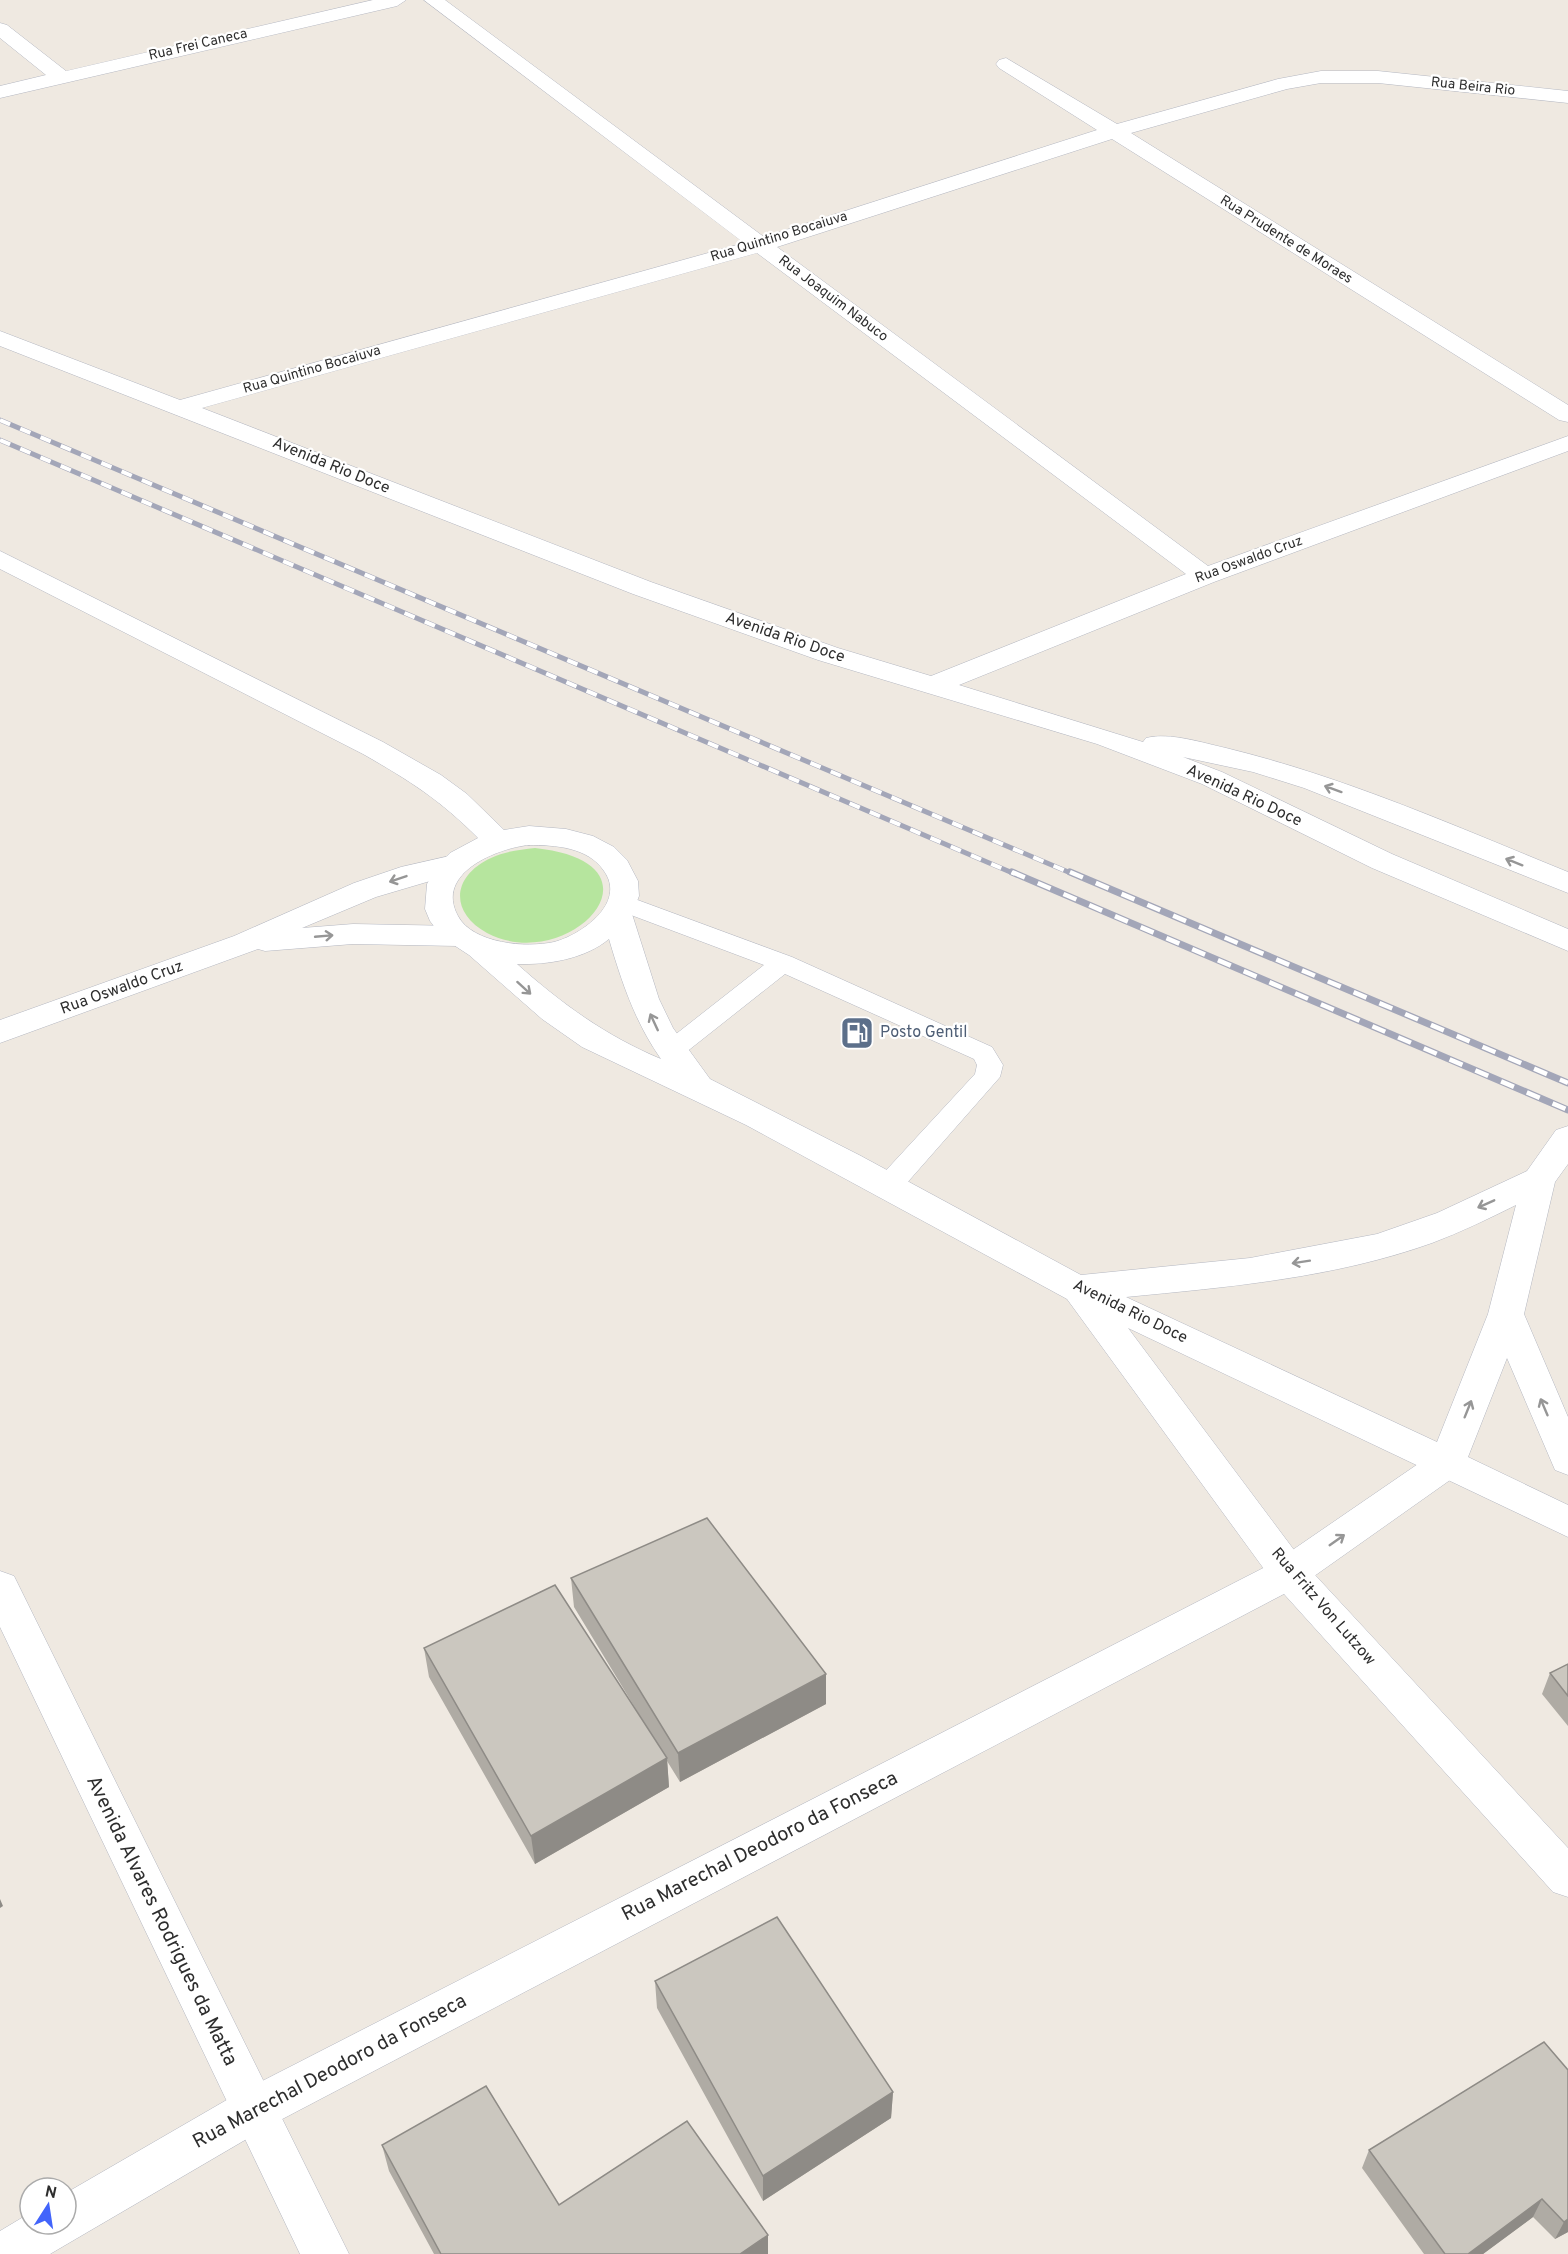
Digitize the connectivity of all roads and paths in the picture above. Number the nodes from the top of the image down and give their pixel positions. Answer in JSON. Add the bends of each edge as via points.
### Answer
{"nodes":[{"id":1,"x":398,"y":0,"type":"edge"},
{"id":2,"x":433,"y":0,"type":"edge"},
{"id":3,"x":0,"y":29,"type":"edge"},
{"id":4,"x":1006,"y":64,"type":"dead end"},
{"id":5,"x":61,"y":77,"type":"junction"},
{"id":6,"x":1378,"y":77,"type":"joint"},
{"id":7,"x":0,"y":92,"type":"edge"},
{"id":8,"x":1568,"y":97,"type":"edge"},
{"id":9,"x":1112,"y":132,"type":"junction"},
{"id":10,"x":760,"y":244,"type":"junction"},
{"id":11,"x":0,"y":338,"type":"edge"},
{"id":12,"x":181,"y":407,"type":"junction"},
{"id":13,"x":1568,"y":415,"type":"edge"},
{"id":14,"x":1568,"y":443,"type":"edge"},
{"id":15,"x":0,"y":559,"type":"edge"},
{"id":16,"x":1205,"y":576,"type":"junction"},
{"id":17,"x":934,"y":685,"type":"junction"},
{"id":18,"x":1107,"y":738,"type":"junction"},
{"id":19,"x":498,"y":841,"type":"junction"},
{"id":20,"x":454,"y":864,"type":"junction"},
{"id":21,"x":1568,"y":883,"type":"edge"},
{"id":22,"x":621,"y":909,"type":"junction"},
{"id":23,"x":1568,"y":941,"type":"edge"},
{"id":24,"x":469,"y":942,"type":"junction"},
{"id":25,"x":245,"y":943,"type":"junction"},
{"id":26,"x":783,"y":963,"type":"junction"},
{"id":27,"x":0,"y":1032,"type":"edge"},
{"id":28,"x":671,"y":1051,"type":"junction"},
{"id":29,"x":699,"y":1088,"type":"junction"},
{"id":30,"x":1568,"y":1138,"type":"edge"},
{"id":31,"x":1539,"y":1180,"type":"junction"},
{"id":32,"x":889,"y":1185,"type":"junction"},
{"id":33,"x":1078,"y":1288,"type":"junction"},
{"id":34,"x":1506,"y":1314,"type":"junction"},
{"id":35,"x":1568,"y":1460,"type":"edge"},
{"id":36,"x":1447,"y":1463,"type":"junction"},
{"id":37,"x":1568,"y":1522,"type":"edge"},
{"id":38,"x":1289,"y":1573,"type":"junction"},
{"id":39,"x":0,"y":1587,"type":"edge"},
{"id":40,"x":1568,"y":1878,"type":"edge"},
{"id":41,"x":253,"y":2110,"type":"junction"},
{"id":42,"x":78,"y":2212,"type":"edge"},
{"id":43,"x":36,"y":2236,"type":"edge"},
{"id":44,"x":5,"y":2254,"type":"edge"},
{"id":45,"x":325,"y":2254,"type":"edge"}],
"edges":[{"from":1,"to":5,"type":"street","name":"Rua Frei Caneca"},
{"from":2,"to":10,"type":"street","name":"Rua Joaquim Nabuco"},
{"from":3,"to":5,"type":"street"},
{"from":4,"to":9,"type":"street","name":"Rua Prudente de Moraes"},
{"from":5,"to":7,"type":"street","name":"Rua Frei Caneca"},
{"from":6,"to":8,"type":"street","name":"Rua Beira Rio"},
{"from":6,"to":9,"type":"street","name":"Rua Quintino Bocaiuva","via":[[1321,77],[1285,83]]},
{"from":9,"to":10,"type":"street","name":"Rua Quintino Bocaiuva"},
{"from":9,"to":13,"type":"street","name":"Rua Prudente de Moraes"},
{"from":10,"to":12,"type":"street","name":"Rua Quintino Bocaiuva"},
{"from":10,"to":16,"type":"street","name":"Rua Joaquim Nabuco"},
{"from":11,"to":12,"type":"street","name":"Avenida Rio Doce"},
{"from":12,"to":17,"type":"street","name":"Avenida Rio Doce","via":[[642,588],[828,654]]},
{"from":14,"to":16,"type":"street","name":"Rua Oswaldo Cruz"},
{"from":15,"to":19,"type":"street","via":[[373,748],[457,800]]},
{"from":16,"to":17,"type":"street","name":"Rua Oswaldo Cruz"},
{"from":17,"to":18,"type":"street","name":"Avenida Rio Doce"},
{"from":21,"to":18,"type":"street","one_way":true,"via":[[1332,788],[1250,760],[1204,749]]},
{"from":18,"to":23,"type":"street","name":"Avenida Rio Doce","via":[[1212,778],[1382,861]]},
{"from":19,"to":20,"type":"street"},
{"from":19,"to":22,"type":"street","via":[[538,836],[586,844],[609,858],[622,876]]},
{"from":20,"to":24,"type":"street","via":[[442,881],[438,899],[443,918]]},
{"from":20,"to":25,"type":"street","name":"Rua Oswaldo Cruz","one_way":true,"via":[[365,890]]},
{"from":22,"to":24,"type":"street","via":[[599,934],[573,947],[542,954],[511,955]]},
{"from":22,"to":26,"type":"lane"},
{"from":28,"to":22,"type":"street","name":"Avenida Rio Doce","one_way":true,"via":[[643,999]]},
{"from":25,"to":24,"type":"street","name":"Rua Oswaldo Cruz","one_way":true,"via":[[353,933]]},
{"from":24,"to":29,"type":"street","name":"Avenida Rio Doce","one_way":true,"via":[[578,1031],[626,1059]]},
{"from":25,"to":27,"type":"street","name":"Rua Oswaldo Cruz"},
{"from":26,"to":28,"type":"lane"},
{"from":26,"to":32,"type":"lane","via":[[983,1053],[990,1065],[987,1077]]},
{"from":28,"to":29,"type":"street","name":"Avenida Rio Doce"},
{"from":29,"to":32,"type":"street","name":"Avenida Rio Doce"},
{"from":30,"to":31,"type":"street"},
{"from":31,"to":33,"type":"street","one_way":true,"via":[[1419,1234],[1350,1254],[1241,1271]]},
{"from":31,"to":34,"type":"street"},
{"from":32,"to":33,"type":"street","name":"Avenida Rio Doce"},
{"from":33,"to":36,"type":"street","name":"Avenida Rio Doce"},
{"from":33,"to":38,"type":"street","name":"Rua Fritz Von Lutzow"},
{"from":35,"to":34,"type":"street","one_way":true},
{"from":36,"to":34,"type":"street","one_way":true},
{"from":36,"to":37,"type":"street","name":"Avenida Rio Doce"},
{"from":38,"to":36,"type":"street","name":"Rua Marechal Deodoro da Fonseca","one_way":true},
{"from":38,"to":40,"type":"street","name":"Rua Fritz Von Lutzow"},
{"from":38,"to":41,"type":"street","name":"Rua Marechal Deodoro da Fonseca"},
{"from":39,"to":41,"type":"street","name":"Avenida Alvares Rodrigues da Matta"},
{"from":41,"to":42,"type":"street","name":"Rua Marechal Deodoro da Fonseca"},
{"from":41,"to":45,"type":"street","name":"Avenida Alvares Rodrigues da Matta"},
{"from":43,"to":44,"type":"street"}]}
